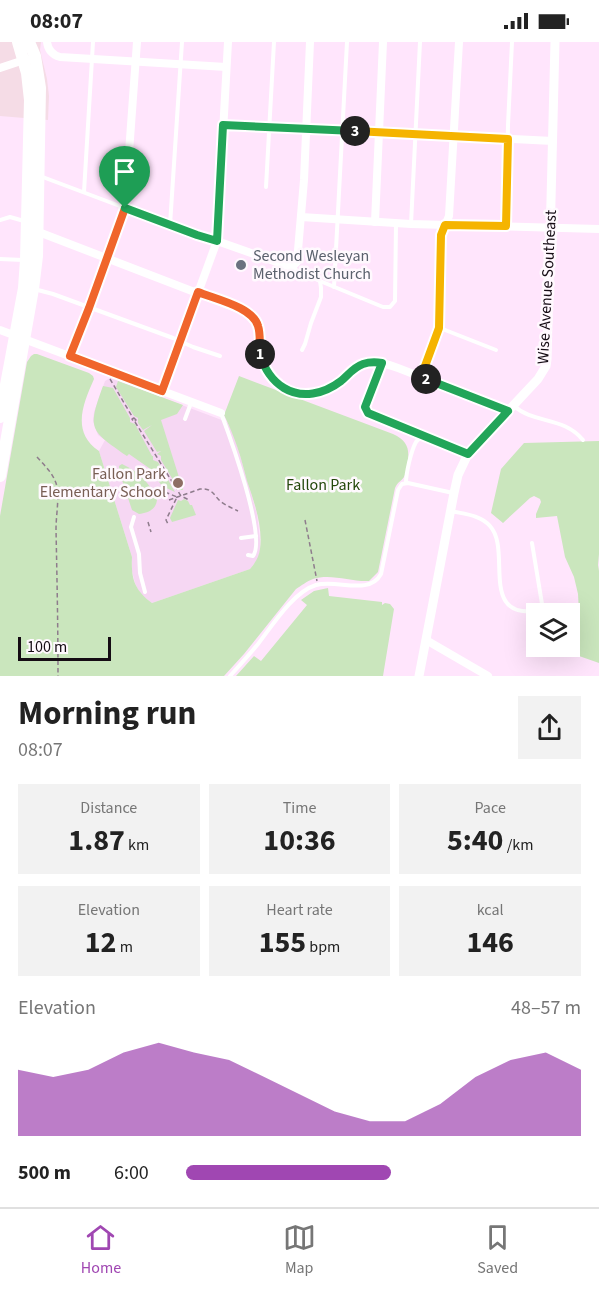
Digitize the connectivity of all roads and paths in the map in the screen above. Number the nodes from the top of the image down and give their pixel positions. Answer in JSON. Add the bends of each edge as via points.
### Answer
{"nodes":[{"id":1,"x":18,"y":42,"type":"edge"},
{"id":2,"x":29,"y":42,"type":"edge"},
{"id":3,"x":47,"y":42,"type":"edge"},
{"id":4,"x":93,"y":42,"type":"edge"},
{"id":5,"x":137,"y":42,"type":"edge"},
{"id":6,"x":182,"y":42,"type":"edge"},
{"id":7,"x":228,"y":42,"type":"edge"},
{"id":8,"x":274,"y":42,"type":"edge"},
{"id":9,"x":310,"y":42,"type":"edge"},
{"id":10,"x":347,"y":42,"type":"edge"},
{"id":11,"x":383,"y":42,"type":"edge"},
{"id":12,"x":420,"y":42,"type":"edge"},
{"id":13,"x":459,"y":42,"type":"edge"},
{"id":14,"x":512,"y":42,"type":"edge"},
{"id":15,"x":555,"y":42,"type":"edge"},
{"id":16,"x":29,"y":58,"type":"junction"},
{"id":17,"x":91,"y":59,"type":"junction"},
{"id":18,"x":136,"y":62,"type":"junction"},
{"id":19,"x":181,"y":64,"type":"junction"},
{"id":20,"x":226,"y":67,"type":"junction"},
{"id":21,"x":0,"y":68,"type":"edge"},
{"id":22,"x":223,"y":125,"type":"junction"},
{"id":23,"x":269,"y":127,"type":"junction"},
{"id":24,"x":306,"y":129,"type":"junction"},
{"id":25,"x":342,"y":130,"type":"junction"},
{"id":26,"x":378,"y":133,"type":"junction"},
{"id":27,"x":416,"y":135,"type":"junction"},
{"id":28,"x":453,"y":135,"type":"junction"},
{"id":29,"x":508,"y":139,"type":"junction"},
{"id":30,"x":553,"y":141,"type":"junction"},
{"id":31,"x":34,"y":175,"type":"junction"},
{"id":32,"x":267,"y":187,"type":"dead end"},
{"id":33,"x":84,"y":192,"type":"junction"},
{"id":34,"x":125,"y":208,"type":"junction"},
{"id":35,"x":301,"y":217,"type":"junction"},
{"id":36,"x":0,"y":220,"type":"edge"},
{"id":37,"x":338,"y":220,"type":"junction"},
{"id":38,"x":375,"y":222,"type":"junction"},
{"id":39,"x":396,"y":223,"type":"junction"},
{"id":40,"x":411,"y":224,"type":"junction"},
{"id":41,"x":170,"y":225,"type":"junction"},
{"id":42,"x":445,"y":225,"type":"junction"},
{"id":43,"x":506,"y":226,"type":"junction"},
{"id":44,"x":31,"y":228,"type":"junction"},
{"id":45,"x":551,"y":228,"type":"junction"},
{"id":46,"x":599,"y":229,"type":"edge"},
{"id":47,"x":217,"y":241,"type":"junction"},
{"id":48,"x":0,"y":258,"type":"edge"},
{"id":49,"x":107,"y":258,"type":"junction"},
{"id":50,"x":26,"y":260,"type":"junction"},
{"id":51,"x":293,"y":266,"type":"junction"},
{"id":52,"x":320,"y":281,"type":"junction"},
{"id":53,"x":334,"y":287,"type":"junction"},
{"id":54,"x":33,"y":289,"type":"junction"},
{"id":55,"x":198,"y":292,"type":"junction"},
{"id":56,"x":89,"y":308,"type":"junction"},
{"id":57,"x":439,"y":328,"type":"junction"},
{"id":58,"x":0,"y":330,"type":"edge"},
{"id":59,"x":20,"y":337,"type":"junction"},
{"id":60,"x":180,"y":341,"type":"junction"},
{"id":61,"x":302,"y":350,"type":"dead end"},
{"id":62,"x":496,"y":350,"type":"dead end"},
{"id":63,"x":70,"y":356,"type":"junction"},
{"id":64,"x":220,"y":356,"type":"dead end"},
{"id":65,"x":382,"y":363,"type":"junction"},
{"id":66,"x":421,"y":377,"type":"junction"},
{"id":67,"x":110,"y":378,"type":"dead end"},
{"id":68,"x":162,"y":391,"type":"junction"},
{"id":69,"x":191,"y":402,"type":"junction"},
{"id":70,"x":511,"y":408,"type":"junction"},
{"id":71,"x":221,"y":413,"type":"joint"},
{"id":72,"x":0,"y":417,"type":"edge"},
{"id":73,"x":185,"y":419,"type":"dead end"},
{"id":74,"x":425,"y":436,"type":"junction"},
{"id":75,"x":583,"y":440,"type":"dead end"},
{"id":76,"x":2,"y":453,"type":"edge"},
{"id":77,"x":468,"y":454,"type":"junction"},
{"id":78,"x":37,"y":457,"type":"dead end"},
{"id":79,"x":0,"y":476,"type":"edge"},
{"id":80,"x":406,"y":483,"type":"junction"},
{"id":81,"x":165,"y":492,"type":"dead end"},
{"id":82,"x":454,"y":493,"type":"junction"},
{"id":83,"x":181,"y":496,"type":"junction"},
{"id":84,"x":177,"y":497,"type":"junction"},
{"id":85,"x":169,"y":500,"type":"dead end"},
{"id":86,"x":189,"y":500,"type":"dead end"},
{"id":87,"x":238,"y":511,"type":"dead end"},
{"id":88,"x":451,"y":511,"type":"junction"},
{"id":89,"x":134,"y":517,"type":"dead end"},
{"id":90,"x":305,"y":520,"type":"dead end"},
{"id":91,"x":148,"y":522,"type":"dead end"},
{"id":92,"x":168,"y":524,"type":"dead end"},
{"id":93,"x":151,"y":532,"type":"dead end"},
{"id":94,"x":256,"y":536,"type":"junction"},
{"id":95,"x":241,"y":538,"type":"dead end"},
{"id":96,"x":532,"y":543,"type":"dead end"},
{"id":97,"x":248,"y":555,"type":"dead end"},
{"id":98,"x":318,"y":584,"type":"junction"},
{"id":99,"x":145,"y":592,"type":"dead end"},
{"id":100,"x":426,"y":640,"type":"junction"},
{"id":101,"x":58,"y":676,"type":"edge"},
{"id":102,"x":230,"y":676,"type":"edge"},
{"id":103,"x":419,"y":676,"type":"edge"},
{"id":104,"x":488,"y":676,"type":"edge"}],
"edges":[{"from":1,"to":16,"type":"main road"},
{"from":2,"to":16,"type":"main road"},
{"from":3,"to":17,"type":"street","via":[[56,56]]},
{"from":4,"to":17,"type":"lane"},
{"from":5,"to":18,"type":"street"},
{"from":6,"to":19,"type":"lane"},
{"from":7,"to":20,"type":"street"},
{"from":8,"to":23,"type":"lane"},
{"from":9,"to":24,"type":"street"},
{"from":10,"to":25,"type":"lane"},
{"from":11,"to":26,"type":"street"},
{"from":12,"to":27,"type":"lane"},
{"from":13,"to":28,"type":"street"},
{"from":14,"to":29,"type":"lane"},
{"from":15,"to":30,"type":"street","name":"Wise Avenue Southeast"},
{"from":16,"to":21,"type":"street"},
{"from":16,"to":31,"type":"main road"},
{"from":17,"to":18,"type":"street"},
{"from":17,"to":33,"type":"lane"},
{"from":18,"to":19,"type":"street"},
{"from":18,"to":34,"type":"street"},
{"from":19,"to":20,"type":"street"},
{"from":19,"to":41,"type":"lane"},
{"from":20,"to":22,"type":"street"},
{"from":22,"to":23,"type":"street"},
{"from":22,"to":47,"type":"street"},
{"from":23,"to":24,"type":"street"},
{"from":23,"to":32,"type":"lane"},
{"from":24,"to":25,"type":"street"},
{"from":24,"to":35,"type":"street"},
{"from":25,"to":26,"type":"street"},
{"from":25,"to":37,"type":"lane"},
{"from":26,"to":27,"type":"street"},
{"from":26,"to":38,"type":"street"},
{"from":27,"to":28,"type":"street"},
{"from":27,"to":40,"type":"lane"},
{"from":28,"to":29,"type":"street"},
{"from":28,"to":42,"type":"street","via":[[449,216]]},
{"from":29,"to":30,"type":"street"},
{"from":29,"to":43,"type":"lane"},
{"from":30,"to":45,"type":"street","name":"Wise Avenue Southeast"},
{"from":31,"to":33,"type":"lane"},
{"from":31,"to":44,"type":"main road"},
{"from":33,"to":34,"type":"lane"},
{"from":34,"to":41,"type":"lane"},
{"from":34,"to":49,"type":"street"},
{"from":35,"to":37,"type":"street"},
{"from":35,"to":51,"type":"street","via":[[299,256]]},
{"from":36,"to":44,"type":"lane","via":[[10,217]]},
{"from":37,"to":38,"type":"street"},
{"from":37,"to":53,"type":"lane"},
{"from":38,"to":39,"type":"street"},
{"from":39,"to":40,"type":"street"},
{"from":39,"to":53,"type":"lane","via":[[393,304],[383,307]]},
{"from":40,"to":42,"type":"street"},
{"from":41,"to":47,"type":"lane"},
{"from":42,"to":43,"type":"street"},
{"from":42,"to":57,"type":"street","via":[[441,235]]},
{"from":43,"to":45,"type":"street"},
{"from":44,"to":49,"type":"street"},
{"from":44,"to":50,"type":"main road"},
{"from":44,"to":54,"type":"main road","via":[[37,264]]},
{"from":45,"to":46,"type":"street"},
{"from":45,"to":70,"type":"street","name":"Wise Avenue Southeast","via":[[547,359],[543,373]]},
{"from":47,"to":51,"type":"street"},
{"from":47,"to":55,"type":"street"},
{"from":48,"to":50,"type":"lane"},
{"from":49,"to":55,"type":"street"},
{"from":49,"to":56,"type":"street"},
{"from":50,"to":59,"type":"main road"},
{"from":51,"to":52,"type":"lane"},
{"from":52,"to":53,"type":"lane"},
{"from":52,"to":61,"type":"lane","via":[[321,297]]},
{"from":54,"to":56,"type":"lane"},
{"from":54,"to":59,"type":"main road"},
{"from":55,"to":60,"type":"street"},
{"from":55,"to":65,"type":"street","via":[[254,317],[266,369],[290,391],[323,391],[362,364]]},
{"from":56,"to":60,"type":"lane"},
{"from":56,"to":63,"type":"street"},
{"from":57,"to":62,"type":"lane"},
{"from":57,"to":66,"type":"street"},
{"from":58,"to":59,"type":"street"},
{"from":59,"to":63,"type":"street"},
{"from":59,"to":72,"type":"main road"},
{"from":59,"to":76,"type":"main road"},
{"from":60,"to":64,"type":"lane"},
{"from":60,"to":68,"type":"street"},
{"from":63,"to":68,"type":"street"},
{"from":65,"to":66,"type":"street"},
{"from":65,"to":74,"type":"lane","via":[[366,410]]},
{"from":66,"to":70,"type":"street"},
{"from":67,"to":83,"type":"path"},
{"from":68,"to":69,"type":"street"},
{"from":69,"to":71,"type":"street"},
{"from":69,"to":73,"type":"lane"},
{"from":70,"to":75,"type":"lane","via":[[572,429]]},
{"from":70,"to":77,"type":"street","name":"Wise Avenue Southeast"},
{"from":71,"to":94,"type":"lane","via":[[253,512]]},
{"from":74,"to":77,"type":"street"},
{"from":74,"to":80,"type":"lane","via":[[416,444]]},
{"from":76,"to":79,"type":"main road"},
{"from":77,"to":82,"type":"street","name":"Wise Avenue Southeast"},
{"from":78,"to":101,"type":"path","via":[[51,472],[57,491]]},
{"from":80,"to":82,"type":"lane"},
{"from":80,"to":98,"type":"lane","via":[[398,490],[378,578],[364,586]]},
{"from":81,"to":84,"type":"path"},
{"from":82,"to":88,"type":"street","name":"Wise Avenue Southeast"},
{"from":83,"to":84,"type":"path"},
{"from":83,"to":86,"type":"path"},
{"from":83,"to":87,"type":"path","via":[[207,489]]},
{"from":84,"to":85,"type":"path"},
{"from":84,"to":92,"type":"path","via":[[166,520]]},
{"from":88,"to":96,"type":"lane","via":[[480,518],[494,530],[505,600],[525,612],[543,610]]},
{"from":88,"to":100,"type":"street","name":"Wise Avenue Southeast"},
{"from":89,"to":99,"type":"lane","via":[[131,527]]},
{"from":90,"to":98,"type":"path"},
{"from":91,"to":93,"type":"path"},
{"from":94,"to":95,"type":"lane"},
{"from":94,"to":97,"type":"lane","via":[[256,554]]},
{"from":98,"to":102,"type":"lane","via":[[295,598]]},
{"from":100,"to":103,"type":"street","name":"Wise Avenue Southeast"},
{"from":100,"to":104,"type":"street"}]}
